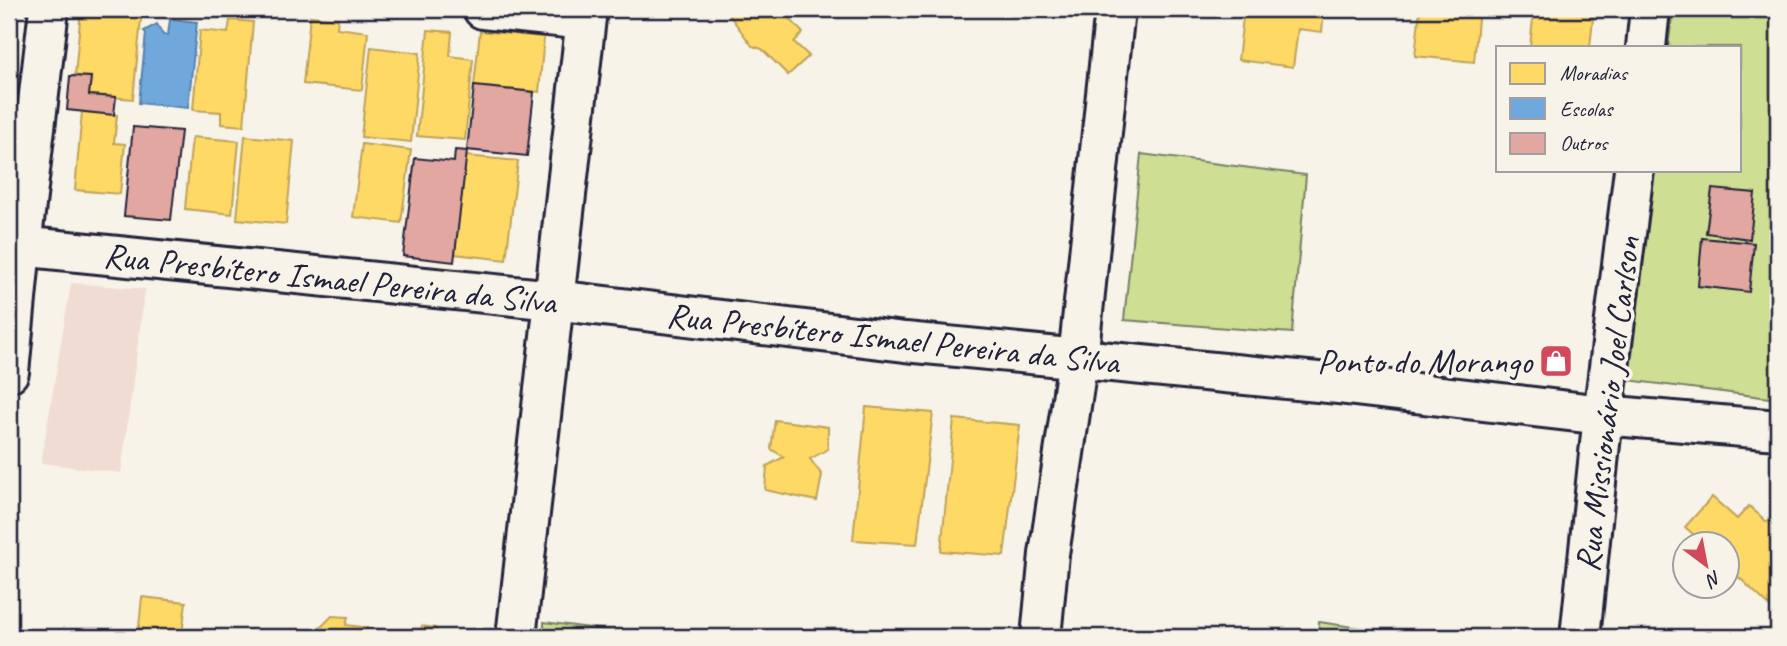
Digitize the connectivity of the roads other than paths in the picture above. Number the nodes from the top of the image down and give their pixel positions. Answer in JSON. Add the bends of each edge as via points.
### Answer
{"nodes":[{"id":1,"x":49,"y":9,"type":"edge"},
{"id":2,"x":483,"y":9,"type":"edge"},
{"id":3,"x":1115,"y":9,"type":"edge"},
{"id":4,"x":1650,"y":9,"type":"edge"},
{"id":5,"x":586,"y":14,"type":"edge"},
{"id":6,"x":1646,"y":46,"type":"edge"},
{"id":7,"x":1634,"y":172,"type":"edge"},
{"id":8,"x":15,"y":246,"type":"edge"},
{"id":9,"x":554,"y":300,"type":"junction"},
{"id":10,"x":1079,"y":359,"type":"junction"},
{"id":11,"x":9,"y":372,"type":"edge"},
{"id":12,"x":1603,"y":415,"type":"junction"},
{"id":13,"x":1778,"y":430,"type":"edge"},
{"id":14,"x":516,"y":637,"type":"edge"},
{"id":15,"x":1041,"y":637,"type":"edge"},
{"id":16,"x":1580,"y":637,"type":"edge"}],
"edges":[{"from":1,"to":8,"type":"street"},
{"from":2,"to":5,"type":"street"},
{"from":3,"to":10,"type":"street"},
{"from":4,"to":6,"type":"street"},
{"from":5,"to":9,"type":"street"},
{"from":7,"to":12,"type":"street","name":"Rua Missionário Joel Carlson"},
{"from":8,"to":9,"type":"street","name":"Rua Presbítero Ismael Pereira da Silva"},
{"from":8,"to":11,"type":"street"},
{"from":9,"to":10,"type":"street","name":"Rua Presbítero Ismael Pereira da Silva"},
{"from":9,"to":14,"type":"street"},
{"from":10,"to":12,"type":"street","name":"Rua Presbítero Ismael Pereira da Silva"},
{"from":10,"to":15,"type":"street"},
{"from":12,"to":13,"type":"street","name":"Rua Presbítero Ismael Pereira da Silva"},
{"from":12,"to":16,"type":"street","name":"Rua Missionário Joel Carlson"}]}
